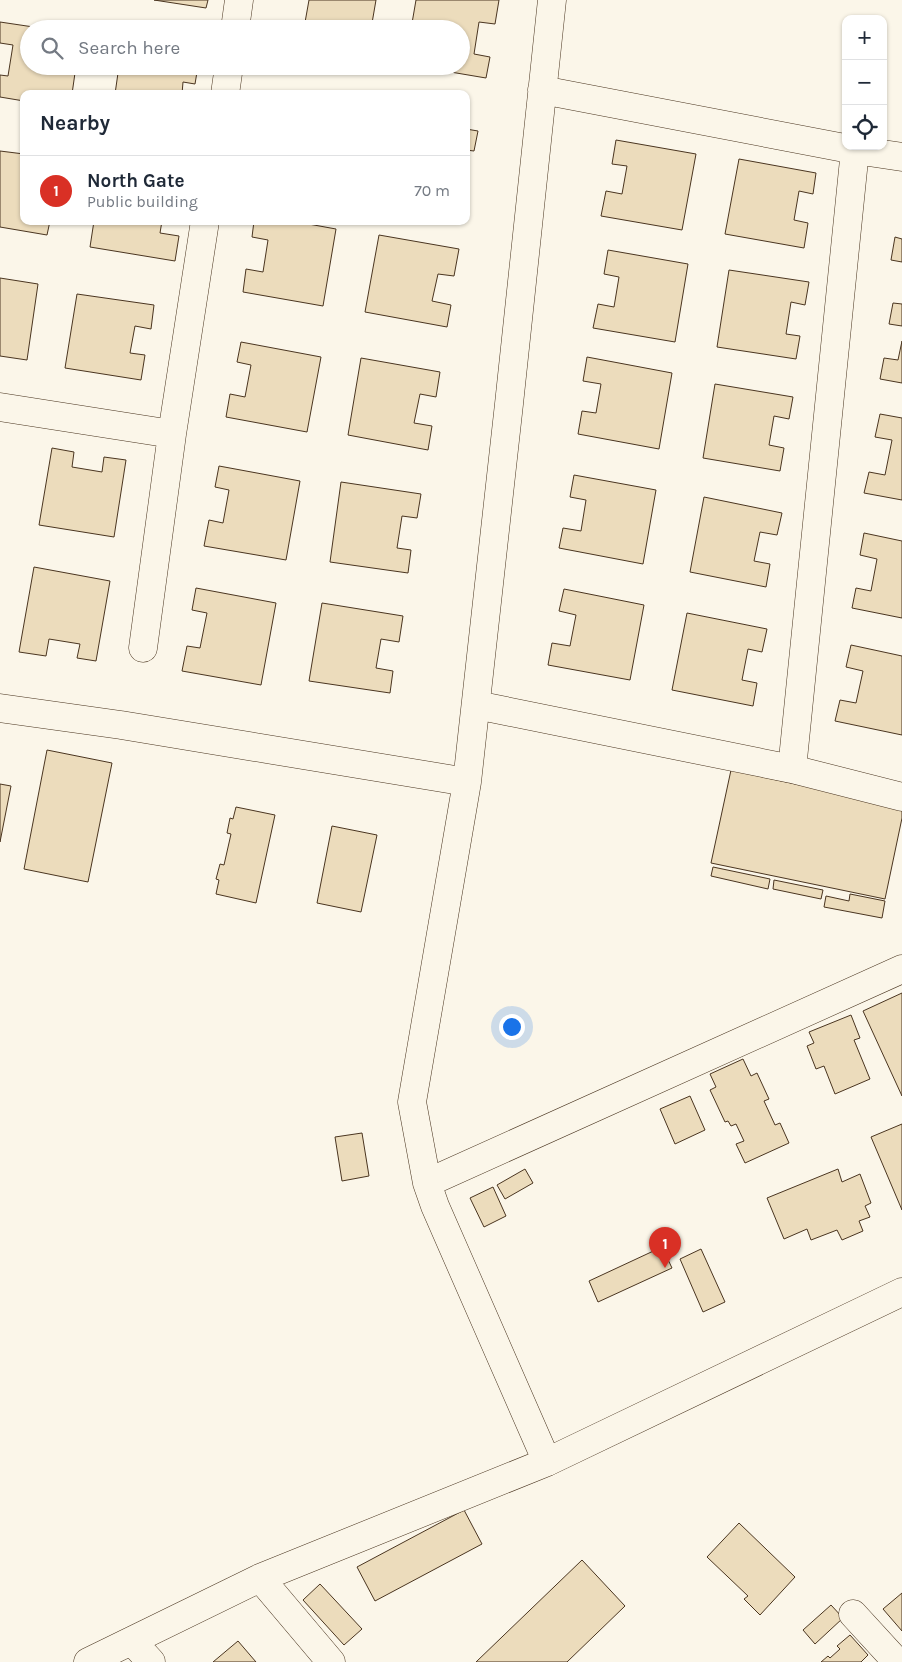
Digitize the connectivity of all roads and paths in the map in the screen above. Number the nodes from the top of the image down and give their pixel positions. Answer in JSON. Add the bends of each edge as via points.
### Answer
{"nodes":[{"id":1,"x":239,"y":0,"type":"edge"},
{"id":2,"x":552,"y":0,"type":"edge"},
{"id":3,"x":236,"y":20,"type":"edge"},
{"id":4,"x":228,"y":75,"type":"edge"},
{"id":5,"x":226,"y":90,"type":"edge"},
{"id":6,"x":542,"y":90,"type":"junction"},
{"id":7,"x":842,"y":148,"type":"edge"},
{"id":8,"x":854,"y":150,"type":"joint"},
{"id":9,"x":902,"y":157,"type":"edge"},
{"id":10,"x":204,"y":225,"type":"edge"},
{"id":11,"x":0,"y":407,"type":"edge"},
{"id":12,"x":172,"y":434,"type":"junction"},
{"id":13,"x":143,"y":648,"type":"dead end"},
{"id":14,"x":476,"y":705,"type":"junction"},
{"id":15,"x":0,"y":708,"type":"edge"},
{"id":16,"x":792,"y":769,"type":"junction"},
{"id":17,"x":467,"y":782,"type":"junction"},
{"id":18,"x":902,"y":797,"type":"edge"},
{"id":19,"x":902,"y":969,"type":"edge"},
{"id":20,"x":427,"y":1183,"type":"junction"},
{"id":21,"x":902,"y":1292,"type":"edge"},
{"id":22,"x":547,"y":1462,"type":"junction"},
{"id":23,"x":260,"y":1578,"type":"junction"},
{"id":24,"x":853,"y":1614,"type":"dead end"},
{"id":25,"x":132,"y":1640,"type":"junction"},
{"id":26,"x":88,"y":1662,"type":"edge"},
{"id":27,"x":151,"y":1662,"type":"edge"},
{"id":28,"x":331,"y":1662,"type":"edge"},
{"id":29,"x":897,"y":1662,"type":"edge"}],
"edges":[{"from":1,"to":3,"type":"street"},
{"from":2,"to":6,"type":"street"},
{"from":4,"to":5,"type":"street"},
{"from":6,"to":7,"type":"street"},
{"from":6,"to":14,"type":"street"},
{"from":8,"to":9,"type":"street"},
{"from":8,"to":16,"type":"street"},
{"from":10,"to":12,"type":"street"},
{"from":11,"to":12,"type":"street"},
{"from":12,"to":13,"type":"street"},
{"from":14,"to":16,"type":"street"},
{"from":14,"to":17,"type":"street"},
{"from":15,"to":17,"type":"street","via":[[130,726]]},
{"from":16,"to":18,"type":"street"},
{"from":17,"to":20,"type":"street","via":[[412,1102]]},
{"from":19,"to":20,"type":"street"},
{"from":20,"to":22,"type":"street"},
{"from":21,"to":22,"type":"street"},
{"from":22,"to":23,"type":"street"},
{"from":23,"to":25,"type":"street"},
{"from":23,"to":28,"type":"street"},
{"from":24,"to":29,"type":"street"},
{"from":25,"to":26,"type":"street"},
{"from":25,"to":27,"type":"street"}]}
